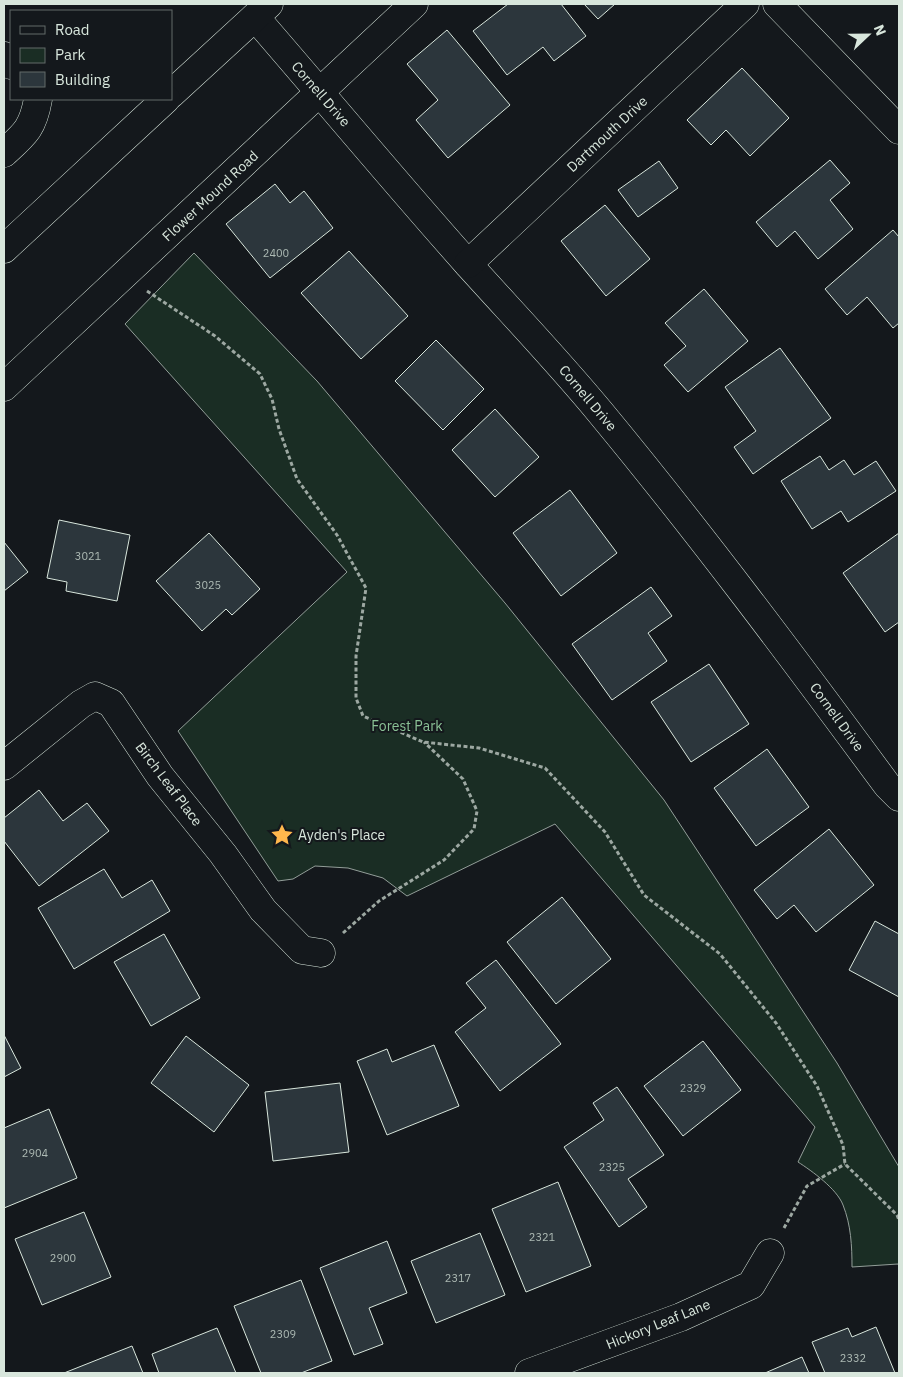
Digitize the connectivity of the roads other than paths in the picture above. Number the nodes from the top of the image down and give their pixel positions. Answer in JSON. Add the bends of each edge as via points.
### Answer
{"nodes":[{"id":1,"x":414,"y":4,"type":"edge"},
{"id":2,"x":745,"y":4,"type":"edge"},
{"id":3,"x":777,"y":4,"type":"edge"},
{"id":4,"x":262,"y":10,"type":"edge"},
{"id":5,"x":172,"y":93,"type":"edge"},
{"id":6,"x":320,"y":93,"type":"junction"},
{"id":7,"x":38,"y":100,"type":"edge"},
{"id":8,"x":165,"y":100,"type":"edge"},
{"id":9,"x":899,"y":130,"type":"edge"},
{"id":10,"x":4,"y":154,"type":"edge"},
{"id":11,"x":4,"y":250,"type":"edge"},
{"id":12,"x":468,"y":264,"type":"junction"},
{"id":13,"x":4,"y":386,"type":"edge"},
{"id":14,"x":4,"y":766,"type":"edge"},
{"id":15,"x":899,"y":797,"type":"edge"},
{"id":16,"x":322,"y":953,"type":"road end"},
{"id":17,"x":770,"y":1253,"type":"road end"},
{"id":18,"x":529,"y":1373,"type":"edge"}],
"edges":[{"from":1,"to":6,"type":"street","name":"Flower Mound Road"},
{"from":2,"to":12,"type":"street","name":"Dartmouth Drive"},
{"from":3,"to":9,"type":"street"},
{"from":4,"to":5,"type":"street"},
{"from":4,"to":6,"type":"street","name":"Cornell Drive"},
{"from":6,"to":12,"type":"street","name":"Cornell Drive"},
{"from":6,"to":13,"type":"street","name":"Flower Mound Road"},
{"from":7,"to":10,"type":"street","via":[[35,117],[26,133]]},
{"from":8,"to":11,"type":"street"},
{"from":12,"to":15,"type":"street","name":"Cornell Drive","via":[[599,411],[658,483]]},
{"from":14,"to":16,"type":"street","name":"Birch Leaf Place","via":[[81,704],[95,696],[112,703],[160,776],[263,910],[302,950]]},
{"from":17,"to":18,"type":"street","name":"Hickory Leaf Lane","via":[[751,1285],[681,1317]]}]}
